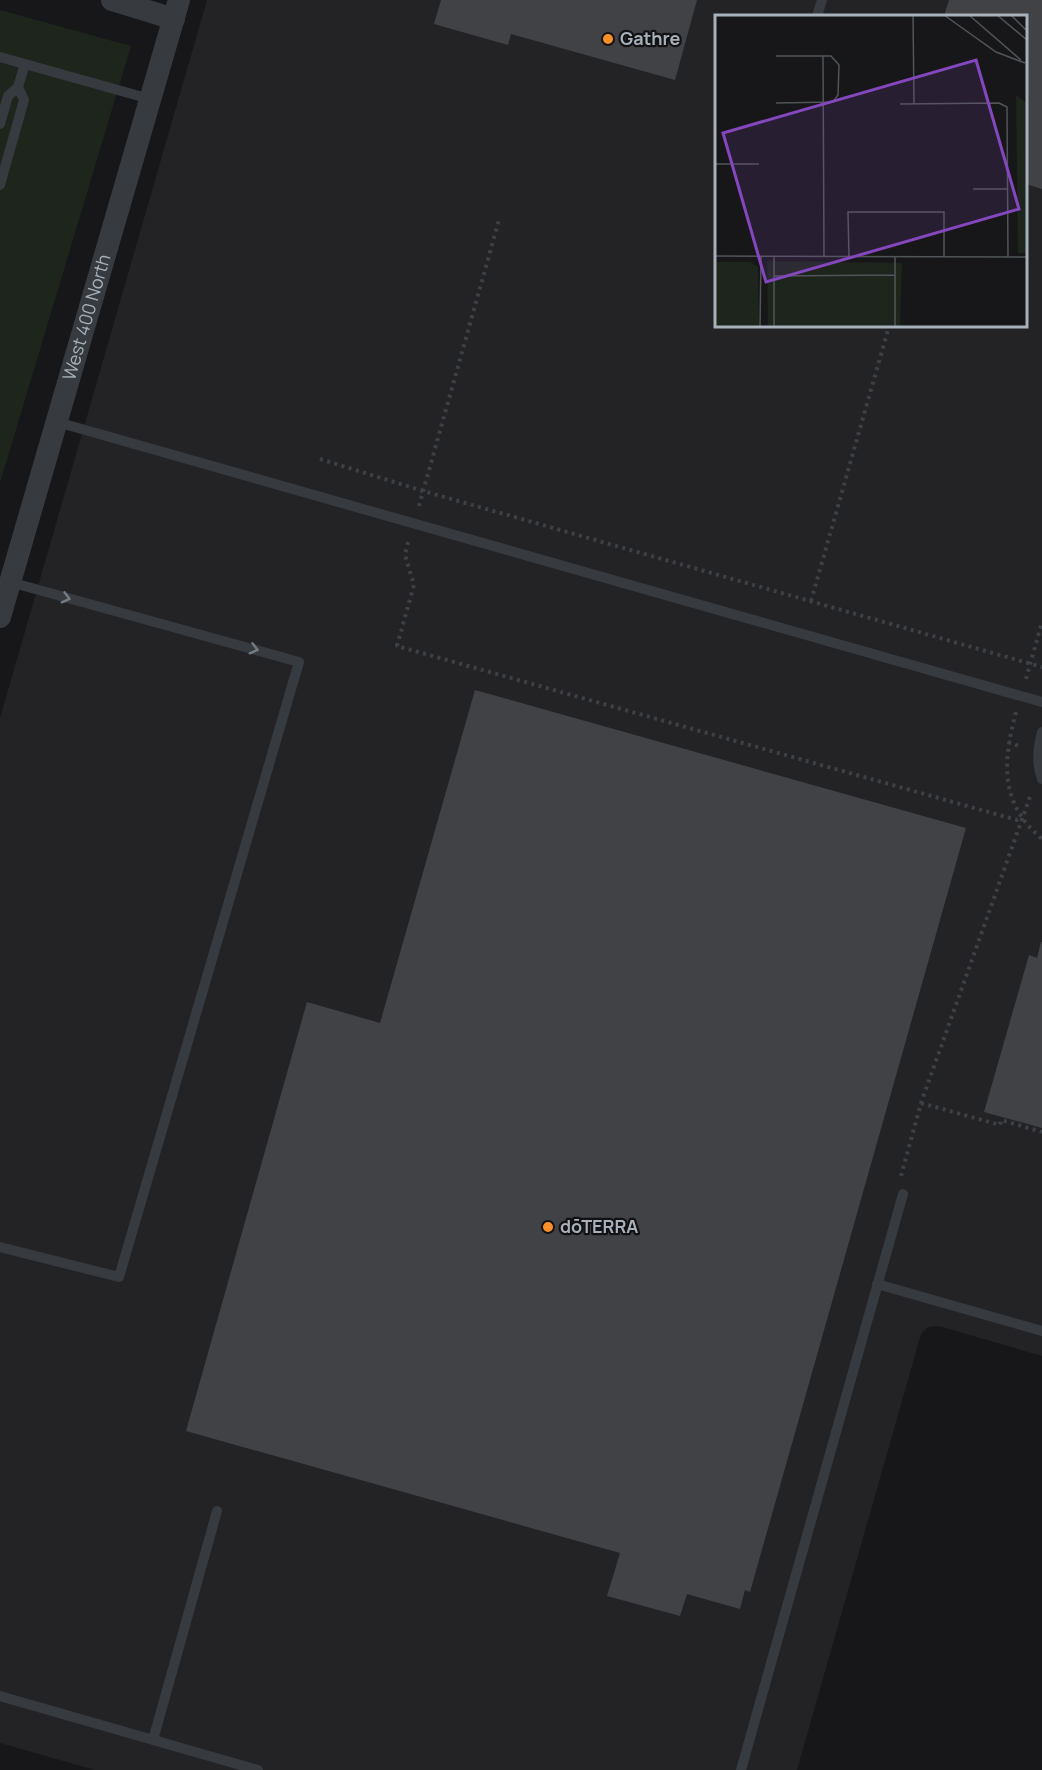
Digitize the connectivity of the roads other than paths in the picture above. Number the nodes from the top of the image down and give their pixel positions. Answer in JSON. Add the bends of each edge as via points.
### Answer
{"nodes":[{"id":1,"x":112,"y":0,"type":"edge"},
{"id":2,"x":822,"y":0,"type":"edge"},
{"id":3,"x":176,"y":9,"type":"edge"},
{"id":4,"x":817,"y":15,"type":"edge"},
{"id":5,"x":0,"y":57,"type":"edge"},
{"id":6,"x":25,"y":64,"type":"junction"},
{"id":7,"x":18,"y":87,"type":"junction"},
{"id":8,"x":150,"y":99,"type":"junction"},
{"id":9,"x":0,"y":124,"type":"edge"},
{"id":10,"x":0,"y":185,"type":"edge"},
{"id":11,"x":57,"y":422,"type":"junction"},
{"id":12,"x":10,"y":582,"type":"junction"},
{"id":13,"x":0,"y":617,"type":"edge"},
{"id":14,"x":1042,"y":702,"type":"edge"},
{"id":15,"x":1042,"y":732,"type":"edge"},
{"id":16,"x":1040,"y":774,"type":"edge"},
{"id":17,"x":903,"y":1194,"type":"road end"},
{"id":18,"x":0,"y":1247,"type":"edge"},
{"id":19,"x":877,"y":1284,"type":"junction"},
{"id":20,"x":1042,"y":1331,"type":"edge"},
{"id":21,"x":217,"y":1510,"type":"dead end"},
{"id":22,"x":0,"y":1696,"type":"edge"},
{"id":23,"x":153,"y":1740,"type":"junction"},
{"id":24,"x":258,"y":1770,"type":"edge"},
{"id":25,"x":741,"y":1770,"type":"edge"}],
"edges":[{"from":1,"to":3,"type":"street"},
{"from":2,"to":4,"type":"lane"},
{"from":3,"to":8,"type":"street","name":"West 400 North"},
{"from":5,"to":6,"type":"lane"},
{"from":6,"to":7,"type":"lane"},
{"from":6,"to":8,"type":"lane"},
{"from":7,"to":9,"type":"lane","via":[[8,96]]},
{"from":7,"to":10,"type":"lane","via":[[24,100]]},
{"from":8,"to":11,"type":"street","name":"West 400 North"},
{"from":11,"to":12,"type":"street","name":"West 400 North"},
{"from":11,"to":14,"type":"lane"},
{"from":12,"to":13,"type":"street","name":"West 400 North"},
{"from":12,"to":18,"type":"lane","one_way":true,"via":[[298,662],[119,1277]]},
{"from":15,"to":16,"type":"lane","via":[[1038,752]]},
{"from":17,"to":19,"type":"lane"},
{"from":19,"to":20,"type":"lane"},
{"from":19,"to":25,"type":"lane"},
{"from":21,"to":23,"type":"lane"},
{"from":22,"to":23,"type":"lane"},
{"from":23,"to":24,"type":"lane"}]}
